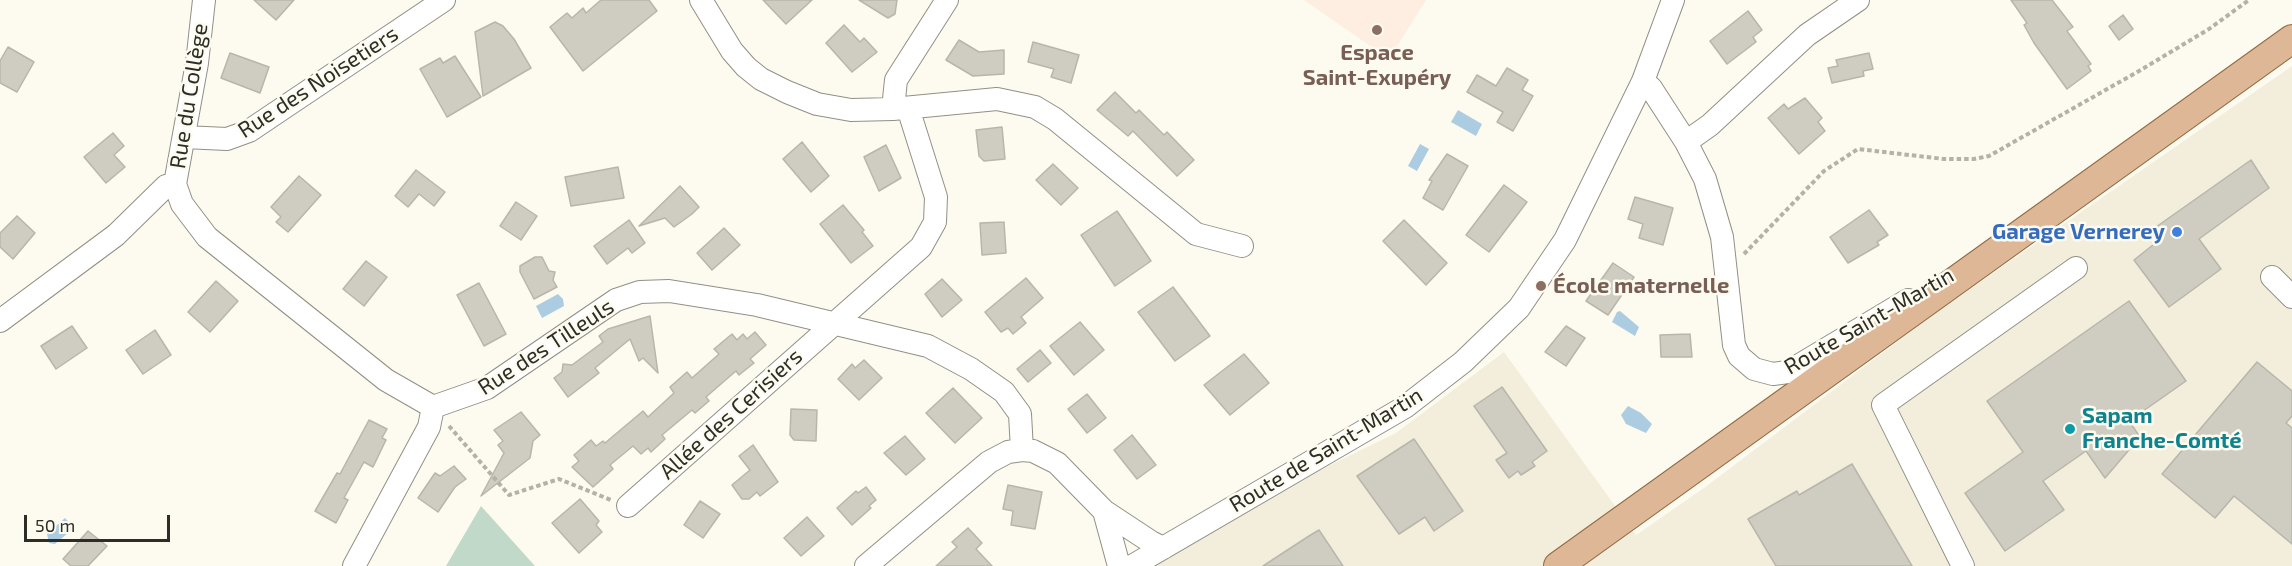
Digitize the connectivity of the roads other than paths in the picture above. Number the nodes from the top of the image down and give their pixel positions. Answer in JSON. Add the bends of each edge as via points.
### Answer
{"nodes":[{"id":1,"x":204,"y":0,"type":"edge"},
{"id":2,"x":444,"y":0,"type":"edge"},
{"id":3,"x":700,"y":0,"type":"edge"},
{"id":4,"x":947,"y":0,"type":"edge"},
{"id":5,"x":1673,"y":0,"type":"edge"},
{"id":6,"x":1858,"y":0,"type":"edge"},
{"id":7,"x":2292,"y":39,"type":"edge"},
{"id":8,"x":1642,"y":81,"type":"junction"},
{"id":9,"x":901,"y":109,"type":"junction"},
{"id":10,"x":184,"y":137,"type":"junction"},
{"id":11,"x":1686,"y":142,"type":"junction"},
{"id":12,"x":175,"y":184,"type":"junction"},
{"id":13,"x":2038,"y":222,"type":"junction"},
{"id":14,"x":1242,"y":246,"type":"dead end"},
{"id":15,"x":2076,"y":268,"type":"dead end"},
{"id":16,"x":2272,"y":277,"type":"dead end"},
{"id":17,"x":2292,"y":297,"type":"edge"},
{"id":18,"x":0,"y":321,"type":"edge"},
{"id":19,"x":836,"y":323,"type":"junction"},
{"id":20,"x":433,"y":407,"type":"junction"},
{"id":21,"x":1022,"y":450,"type":"junction"},
{"id":22,"x":628,"y":506,"type":"road end"},
{"id":23,"x":1104,"y":511,"type":"junction"},
{"id":24,"x":1163,"y":548,"type":"junction"},
{"id":25,"x":354,"y":566,"type":"edge"},
{"id":26,"x":866,"y":566,"type":"edge"},
{"id":27,"x":1119,"y":566,"type":"edge"},
{"id":28,"x":1131,"y":566,"type":"edge"},
{"id":29,"x":1558,"y":566,"type":"edge"},
{"id":30,"x":1963,"y":566,"type":"edge"}],
"edges":[{"from":1,"to":10,"type":"street","name":"Rue du Collège"},
{"from":2,"to":10,"type":"street","name":"Rue des Noisetiers","via":[[249,131],[227,139]]},
{"from":3,"to":9,"type":"street","via":[[732,51],[761,79],[817,104],[851,110]]},
{"from":4,"to":9,"type":"street","via":[[896,80]]},
{"from":5,"to":8,"type":"street","name":"Route de Saint-Martin"},
{"from":6,"to":11,"type":"street","via":[[1807,35]]},
{"from":7,"to":13,"type":"main road"},
{"from":8,"to":11,"type":"street","name":"Route Saint-Martin","via":[[1651,88]]},
{"from":8,"to":24,"type":"street","name":"Route de Saint-Martin","via":[[1565,240],[1520,308],[1472,355],[1405,407]]},
{"from":9,"to":14,"type":"street","via":[[997,99],[1035,107],[1196,234]]},
{"from":9,"to":19,"type":"street","name":"Allée des Cerisiers","via":[[936,197],[935,222],[921,247]]},
{"from":10,"to":12,"type":"street","name":"Rue du Collège"},
{"from":11,"to":13,"type":"street","name":"Route Saint-Martin","via":[[1705,179],[1722,237],[1738,356],[1754,369],[1773,374],[1788,372]]},
{"from":12,"to":18,"type":"street","name":"Rue du Collège","via":[[166,186],[116,235]]},
{"from":12,"to":20,"type":"street","via":[[182,204],[207,237],[386,380]]},
{"from":13,"to":29,"type":"main road"},
{"from":15,"to":30,"type":"street","via":[[1883,405]]},
{"from":16,"to":17,"type":"street"},
{"from":19,"to":20,"type":"street","name":"Rue des Tilleuls","via":[[669,291],[640,292],[589,316],[487,388]]},
{"from":19,"to":21,"type":"street","name":"Rue des Tilleuls","via":[[928,346],[990,381],[1020,414]]},
{"from":19,"to":22,"type":"street","name":"Allée des Cerisiers"},
{"from":20,"to":25,"type":"street","via":[[429,427]]},
{"from":21,"to":23,"type":"street","via":[[1034,451],[1057,463]]},
{"from":21,"to":26,"type":"street","via":[[989,462]]},
{"from":23,"to":24,"type":"street"},
{"from":23,"to":27,"type":"street"},
{"from":24,"to":28,"type":"street","name":"Route de Saint-Martin"}]}
